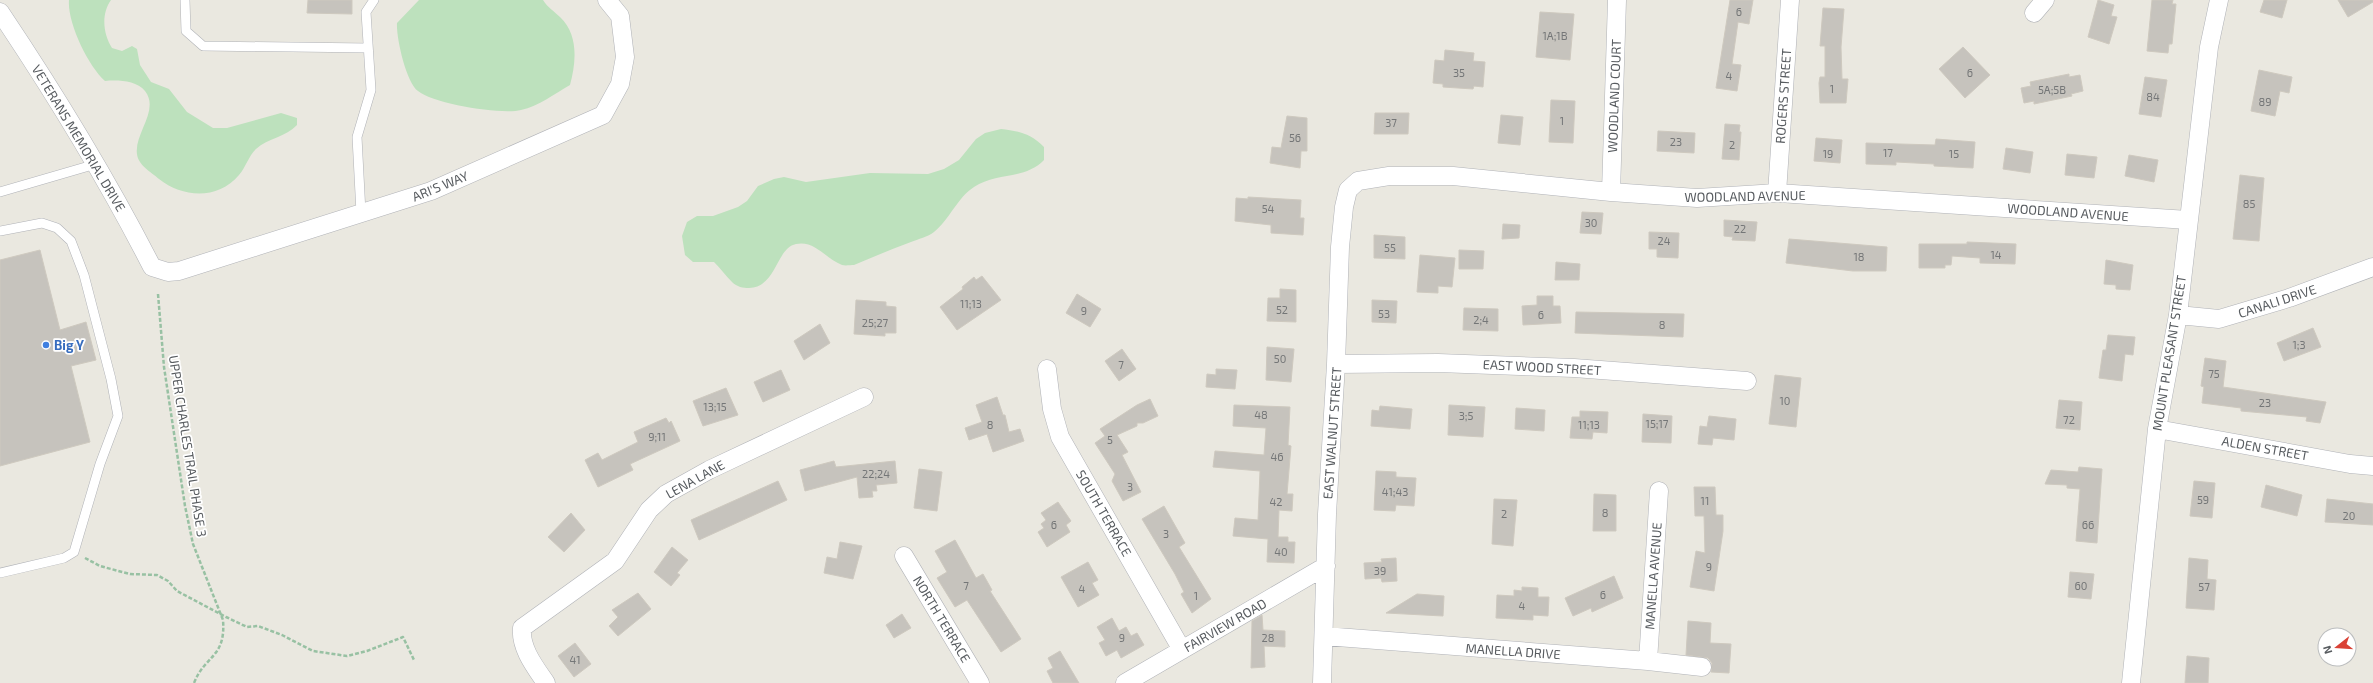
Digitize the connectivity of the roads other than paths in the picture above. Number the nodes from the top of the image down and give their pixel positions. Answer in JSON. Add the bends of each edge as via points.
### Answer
{"nodes":[{"id":1,"x":185,"y":0,"type":"edge"},
{"id":2,"x":374,"y":0,"type":"edge"},
{"id":3,"x":607,"y":0,"type":"edge"},
{"id":4,"x":1617,"y":0,"type":"edge"},
{"id":5,"x":1790,"y":0,"type":"edge"},
{"id":6,"x":2219,"y":0,"type":"edge"},
{"id":7,"x":0,"y":12,"type":"edge"},
{"id":8,"x":368,"y":48,"type":"junction"},
{"id":9,"x":96,"y":164,"type":"junction"},
{"id":10,"x":1352,"y":187,"type":"joint"},
{"id":11,"x":0,"y":192,"type":"edge"},
{"id":12,"x":1611,"y":192,"type":"junction"},
{"id":13,"x":1777,"y":192,"type":"junction"},
{"id":14,"x":361,"y":213,"type":"junction"},
{"id":15,"x":2188,"y":220,"type":"junction"},
{"id":16,"x":0,"y":232,"type":"edge"},
{"id":17,"x":152,"y":267,"type":"joint"},
{"id":18,"x":2373,"y":267,"type":"edge"},
{"id":19,"x":2178,"y":315,"type":"junction"},
{"id":20,"x":1336,"y":364,"type":"junction"},
{"id":21,"x":1046,"y":369,"type":"dead end"},
{"id":22,"x":1747,"y":380,"type":"dead end"},
{"id":23,"x":864,"y":397,"type":"dead end"},
{"id":24,"x":2157,"y":429,"type":"junction"},
{"id":25,"x":2373,"y":466,"type":"edge"},
{"id":26,"x":1659,"y":491,"type":"dead end"},
{"id":27,"x":904,"y":556,"type":"dead end"},
{"id":28,"x":1326,"y":566,"type":"junction"},
{"id":29,"x":0,"y":573,"type":"edge"},
{"id":30,"x":1324,"y":636,"type":"junction"},
{"id":31,"x":1182,"y":650,"type":"junction"},
{"id":32,"x":1648,"y":661,"type":"junction"},
{"id":33,"x":1702,"y":667,"type":"dead end"},
{"id":34,"x":546,"y":683,"type":"edge"},
{"id":35,"x":980,"y":683,"type":"edge"},
{"id":36,"x":1125,"y":683,"type":"edge"},
{"id":37,"x":1322,"y":683,"type":"edge"},
{"id":38,"x":2132,"y":683,"type":"edge"}],
"edges":[{"from":1,"to":8,"type":"lane","via":[[186,31],[203,46]]},
{"from":2,"to":8,"type":"lane","via":[[366,12]]},
{"from":3,"to":14,"type":"street","name":"ARI'S WAY","via":[[620,16],[625,57],[620,84],[603,115],[431,191]]},
{"from":4,"to":12,"type":"street","name":"WOODLAND COURT"},
{"from":5,"to":13,"type":"street","name":"ROGERS STREET"},
{"from":6,"to":15,"type":"street","name":"MOUNT PLEASANT STREET","via":[[2210,47]]},
{"from":7,"to":9,"type":"street","name":"VETERANS MEMORIAL DRIVE"},
{"from":8,"to":14,"type":"lane","via":[[371,90],[357,137]]},
{"from":9,"to":11,"type":"lane"},
{"from":9,"to":17,"type":"street","name":"VETERANS MEMORIAL DRIVE","via":[[124,211]]},
{"from":10,"to":12,"type":"street","name":"WOODLAND AVENUE","via":[[1358,182],[1389,176],[1453,176]]},
{"from":10,"to":20,"type":"street","name":"EAST WALNUT STREET","via":[[1348,190],[1344,207],[1340,247]]},
{"from":12,"to":13,"type":"street","name":"WOODLAND AVENUE","via":[[1697,198]]},
{"from":13,"to":15,"type":"street","name":"WOODLAND AVENUE"},
{"from":14,"to":17,"type":"street","name":"ARI'S WAY","via":[[179,271],[168,272]]},
{"from":15,"to":19,"type":"street","name":"MOUNT PLEASANT STREET"},
{"from":16,"to":29,"type":"lane","via":[[42,223],[57,228],[71,241],[84,275],[118,416],[100,464],[74,552],[64,558]]},
{"from":18,"to":19,"type":"street","name":"CANALI DRIVE","via":[[2219,320]]},
{"from":19,"to":24,"type":"street","name":"MOUNT PLEASANT STREET"},
{"from":20,"to":22,"type":"street","name":"EAST WOOD STREET","via":[[1438,363],[1574,368]]},
{"from":20,"to":28,"type":"street","name":"EAST WALNUT STREET"},
{"from":21,"to":31,"type":"street","name":"SOUTH TERRACE","via":[[1052,409],[1060,437]]},
{"from":23,"to":34,"type":"street","name":"LENA LANE","via":[[709,470],[666,494],[649,510],[616,561],[522,628],[521,639],[530,660]]},
{"from":24,"to":25,"type":"street","name":"ALDEN STREET"},
{"from":24,"to":38,"type":"street","name":"MOUNT PLEASANT STREET"},
{"from":26,"to":32,"type":"street","name":"MANELLA AVENUE"},
{"from":27,"to":35,"type":"street","name":"NORTH TERRACE"},
{"from":28,"to":30,"type":"street","name":"EAST WALNUT STREET"},
{"from":28,"to":31,"type":"street","name":"FAIRVIEW ROAD"},
{"from":30,"to":32,"type":"street","name":"MANELLA DRIVE"},
{"from":30,"to":37,"type":"street","name":"EAST WALNUT STREET"},
{"from":31,"to":36,"type":"street","name":"FAIRVIEW ROAD"},
{"from":32,"to":33,"type":"street","name":"MANELLA DRIVE"}]}
